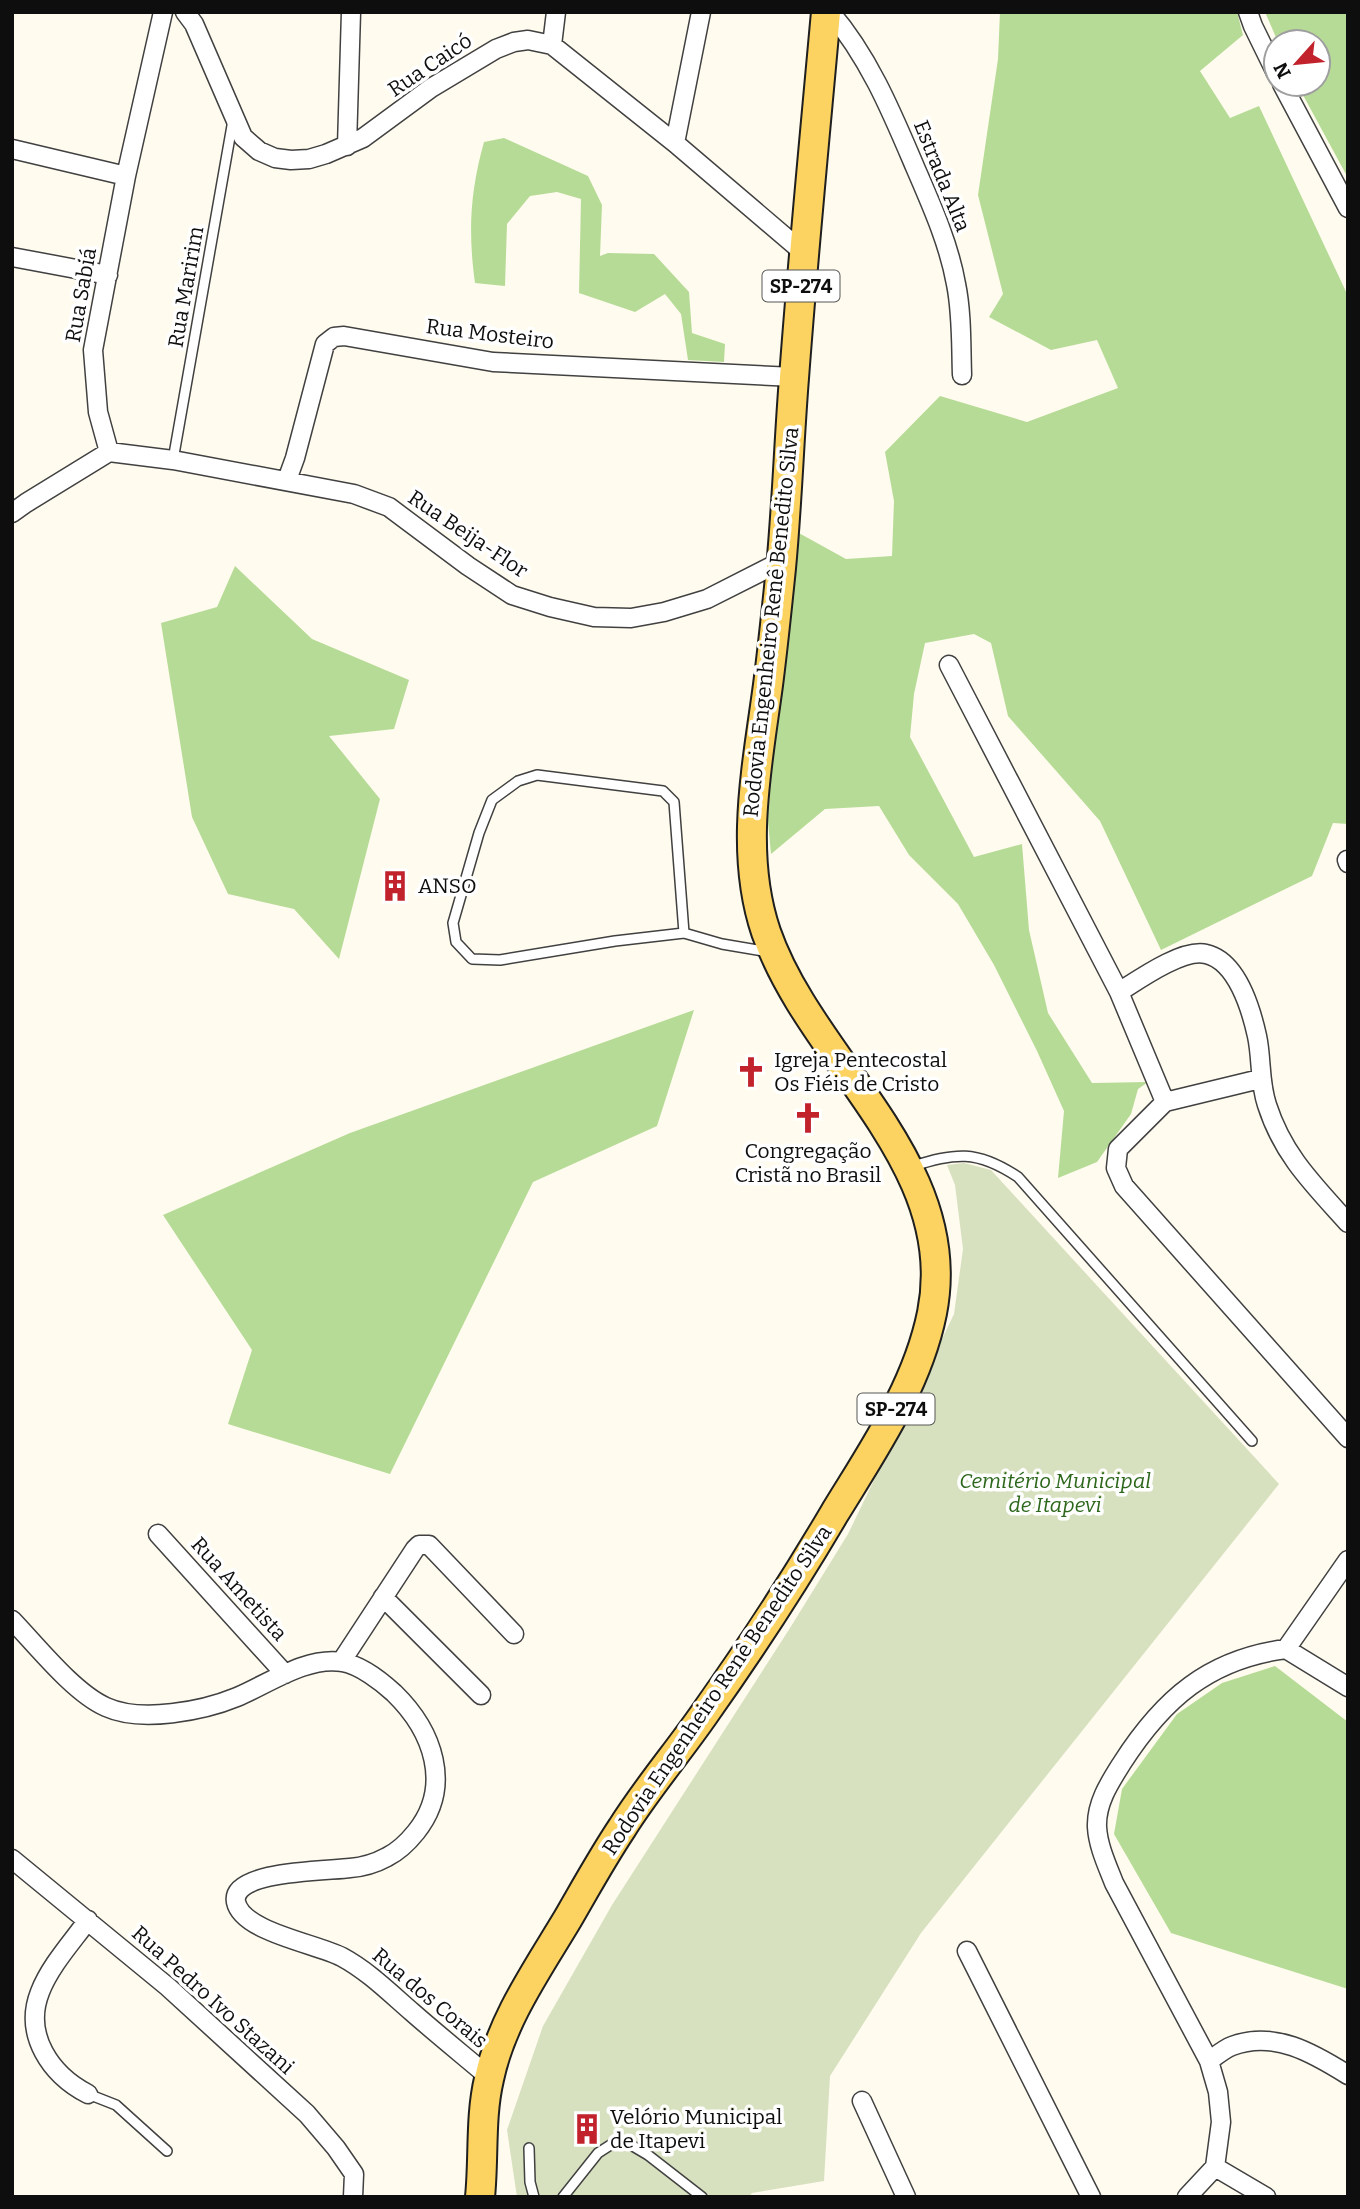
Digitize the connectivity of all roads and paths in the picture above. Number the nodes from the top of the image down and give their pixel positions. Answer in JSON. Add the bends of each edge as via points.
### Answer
{"nodes":[{"id":1,"x":163,"y":12,"type":"edge"},
{"id":2,"x":185,"y":12,"type":"edge"},
{"id":3,"x":351,"y":12,"type":"edge"},
{"id":4,"x":556,"y":12,"type":"edge"},
{"id":5,"x":701,"y":12,"type":"edge"},
{"id":6,"x":828,"y":12,"type":"edge"},
{"id":7,"x":1248,"y":12,"type":"edge"},
{"id":8,"x":552,"y":45,"type":"junction"},
{"id":9,"x":1262,"y":46,"type":"edge"},
{"id":10,"x":1289,"y":98,"type":"edge"},
{"id":11,"x":233,"y":119,"type":"junction"},
{"id":12,"x":675,"y":143,"type":"junction"},
{"id":13,"x":346,"y":146,"type":"junction"},
{"id":14,"x":12,"y":149,"type":"edge"},
{"id":15,"x":126,"y":176,"type":"junction"},
{"id":16,"x":1348,"y":208,"type":"edge"},
{"id":17,"x":804,"y":253,"type":"junction"},
{"id":18,"x":12,"y":257,"type":"edge"},
{"id":19,"x":108,"y":275,"type":"junction"},
{"id":20,"x":962,"y":375,"type":"dead end"},
{"id":21,"x":794,"y":377,"type":"junction"},
{"id":22,"x":109,"y":452,"type":"junction"},
{"id":23,"x":173,"y":460,"type":"junction"},
{"id":24,"x":287,"y":480,"type":"junction"},
{"id":25,"x":12,"y":513,"type":"edge"},
{"id":26,"x":782,"y":561,"type":"junction"},
{"id":27,"x":949,"y":665,"type":"dead end"},
{"id":28,"x":684,"y":933,"type":"junction"},
{"id":29,"x":774,"y":952,"type":"junction"},
{"id":30,"x":1119,"y":992,"type":"junction"},
{"id":31,"x":1260,"y":1079,"type":"junction"},
{"id":32,"x":1165,"y":1102,"type":"junction"},
{"id":33,"x":908,"y":1167,"type":"junction"},
{"id":34,"x":1348,"y":1223,"type":"edge"},
{"id":35,"x":1348,"y":1438,"type":"edge"},
{"id":36,"x":1252,"y":1441,"type":"dead end"},
{"id":37,"x":158,"y":1534,"type":"dead end"},
{"id":38,"x":1348,"y":1560,"type":"edge"},
{"id":39,"x":383,"y":1597,"type":"junction"},
{"id":40,"x":12,"y":1620,"type":"edge"},
{"id":41,"x":514,"y":1634,"type":"dead end"},
{"id":42,"x":1286,"y":1649,"type":"junction"},
{"id":43,"x":341,"y":1662,"type":"junction"},
{"id":44,"x":285,"y":1674,"type":"junction"},
{"id":45,"x":1348,"y":1687,"type":"edge"},
{"id":46,"x":481,"y":1695,"type":"dead end"},
{"id":47,"x":12,"y":1859,"type":"edge"},
{"id":48,"x":88,"y":1920,"type":"junction"},
{"id":49,"x":967,"y":1951,"type":"dead end"},
{"id":50,"x":1209,"y":2061,"type":"junction"},
{"id":51,"x":1348,"y":2075,"type":"edge"},
{"id":52,"x":489,"y":2077,"type":"junction"},
{"id":53,"x":89,"y":2094,"type":"joint"},
{"id":54,"x":862,"y":2101,"type":"dead end"},
{"id":55,"x":528,"y":2148,"type":"dead end"},
{"id":56,"x":167,"y":2151,"type":"dead end"},
{"id":57,"x":1215,"y":2167,"type":"junction"},
{"id":58,"x":353,"y":2197,"type":"edge"},
{"id":59,"x":480,"y":2197,"type":"edge"},
{"id":60,"x":534,"y":2197,"type":"edge"},
{"id":61,"x":563,"y":2197,"type":"edge"},
{"id":62,"x":702,"y":2197,"type":"edge"},
{"id":63,"x":906,"y":2197,"type":"edge"},
{"id":64,"x":1091,"y":2197,"type":"edge"},
{"id":65,"x":1187,"y":2197,"type":"edge"},
{"id":66,"x":1266,"y":2197,"type":"edge"}],
"edges":[{"from":1,"to":15,"type":"street","name":"Rua Sabiá"},
{"from":2,"to":11,"type":"street","name":"Rua Caicó","via":[[204,45]]},
{"from":3,"to":13,"type":"street"},
{"from":4,"to":8,"type":"street"},
{"from":5,"to":12,"type":"street"},
{"from":6,"to":17,"type":"main road","name":"Rodovia Engenheiro Renê Benedito Silva","number":"SP-274"},
{"from":6,"to":20,"type":"street","name":"Estrada Alta","via":[[851,39],[877,84],[946,245],[956,284]]},
{"from":7,"to":9,"type":"street"},
{"from":8,"to":12,"type":"street"},
{"from":8,"to":13,"type":"street","name":"Rua Caicó","via":[[528,40],[496,49]]},
{"from":10,"to":16,"type":"street"},
{"from":11,"to":13,"type":"street","name":"Rua Caicó","via":[[243,137],[275,158],[309,159]]},
{"from":11,"to":23,"type":"lane","name":"Rua Maririm"},
{"from":12,"to":17,"type":"street"},
{"from":14,"to":15,"type":"street"},
{"from":15,"to":19,"type":"street","name":"Rua Sabiá"},
{"from":17,"to":21,"type":"main road","name":"Rodovia Engenheiro Renê Benedito Silva","number":"SP-274"},
{"from":18,"to":19,"type":"street"},
{"from":19,"to":22,"type":"street","name":"Rua Sabiá","via":[[93,350],[97,412]]},
{"from":21,"to":24,"type":"street","name":"Rua Mosteiro","via":[[493,362],[334,337],[325,344]]},
{"from":21,"to":26,"type":"main road","name":"Rodovia Engenheiro Renê Benedito Silva","number":"SP-274"},
{"from":22,"to":23,"type":"street"},
{"from":22,"to":25,"type":"street"},
{"from":23,"to":24,"type":"street"},
{"from":24,"to":26,"type":"street","name":"Rua Beija-Flor","via":[[354,494],[389,507],[512,595],[594,617],[631,618],[664,612],[707,599]]},
{"from":26,"to":29,"type":"main road","name":"Rodovia Engenheiro Renê Benedito Silva","number":"SP-274","via":[[751,829],[754,883]]},
{"from":27,"to":30,"type":"street"},
{"from":28,"to":28,"type":"lane","via":[[500,960],[472,959],[456,942],[453,923],[492,800],[518,780],[537,775],[663,791],[674,802]]},
{"from":28,"to":29,"type":"lane"},
{"from":29,"to":33,"type":"main road","name":"Rodovia Engenheiro Renê Benedito Silva","number":"SP-274","via":[[808,1016]]},
{"from":30,"to":31,"type":"street","via":[[1183,957],[1204,953],[1224,963],[1238,983],[1258,1038]]},
{"from":30,"to":32,"type":"street"},
{"from":31,"to":32,"type":"street"},
{"from":31,"to":34,"type":"street","via":[[1288,1153]]},
{"from":32,"to":35,"type":"street","via":[[1118,1149],[1116,1168],[1124,1186]]},
{"from":33,"to":36,"type":"lane","via":[[970,1155],[1018,1177]]},
{"from":33,"to":52,"type":"main road","name":"Rodovia Engenheiro Renê Benedito Silva","number":"SP-274","via":[[935,1241],[938,1279],[925,1343],[910,1383],[790,1588],[623,1826],[523,1996]]},
{"from":37,"to":44,"type":"street","name":"Rua Ametista"},
{"from":38,"to":42,"type":"street"},
{"from":39,"to":41,"type":"street","via":[[415,1549],[429,1545]]},
{"from":39,"to":43,"type":"street"},
{"from":39,"to":46,"type":"street"},
{"from":40,"to":44,"type":"street","via":[[79,1689],[106,1707],[134,1713],[197,1709],[236,1698]]},
{"from":42,"to":45,"type":"street"},
{"from":42,"to":50,"type":"street","via":[[1226,1663],[1185,1689],[1160,1711],[1130,1750],[1100,1806],[1097,1827],[1114,1883]]},
{"from":43,"to":44,"type":"street","via":[[310,1665]]},
{"from":43,"to":52,"type":"street","name":"Rua dos Corais","via":[[393,1692],[424,1732],[437,1774],[435,1796],[425,1821],[389,1857],[369,1865],[261,1878],[244,1884],[236,1901],[252,1922],[341,1956],[372,1976]]},
{"from":47,"to":48,"type":"street","name":"Rua Pedro Ivo Stazani"},
{"from":48,"to":53,"type":"street","via":[[53,1968],[34,2015],[44,2056],[58,2073]]},
{"from":48,"to":58,"type":"street","name":"Rua Pedro Ivo Stazani","via":[[307,2114],[354,2174]]},
{"from":49,"to":64,"type":"street"},
{"from":50,"to":51,"type":"street","via":[[1230,2046],[1276,2040],[1303,2049]]},
{"from":50,"to":57,"type":"street","via":[[1221,2122]]},
{"from":52,"to":59,"type":"main road","name":"Rodovia Engenheiro Renê Benedito Silva","number":"SP-274"},
{"from":53,"to":56,"type":"lane","via":[[117,2105]]},
{"from":54,"to":63,"type":"street"},
{"from":55,"to":60,"type":"lane"},
{"from":57,"to":65,"type":"street"},
{"from":57,"to":66,"type":"street"},
{"from":61,"to":62,"type":"lane","via":[[598,2153],[626,2142]]}]}
